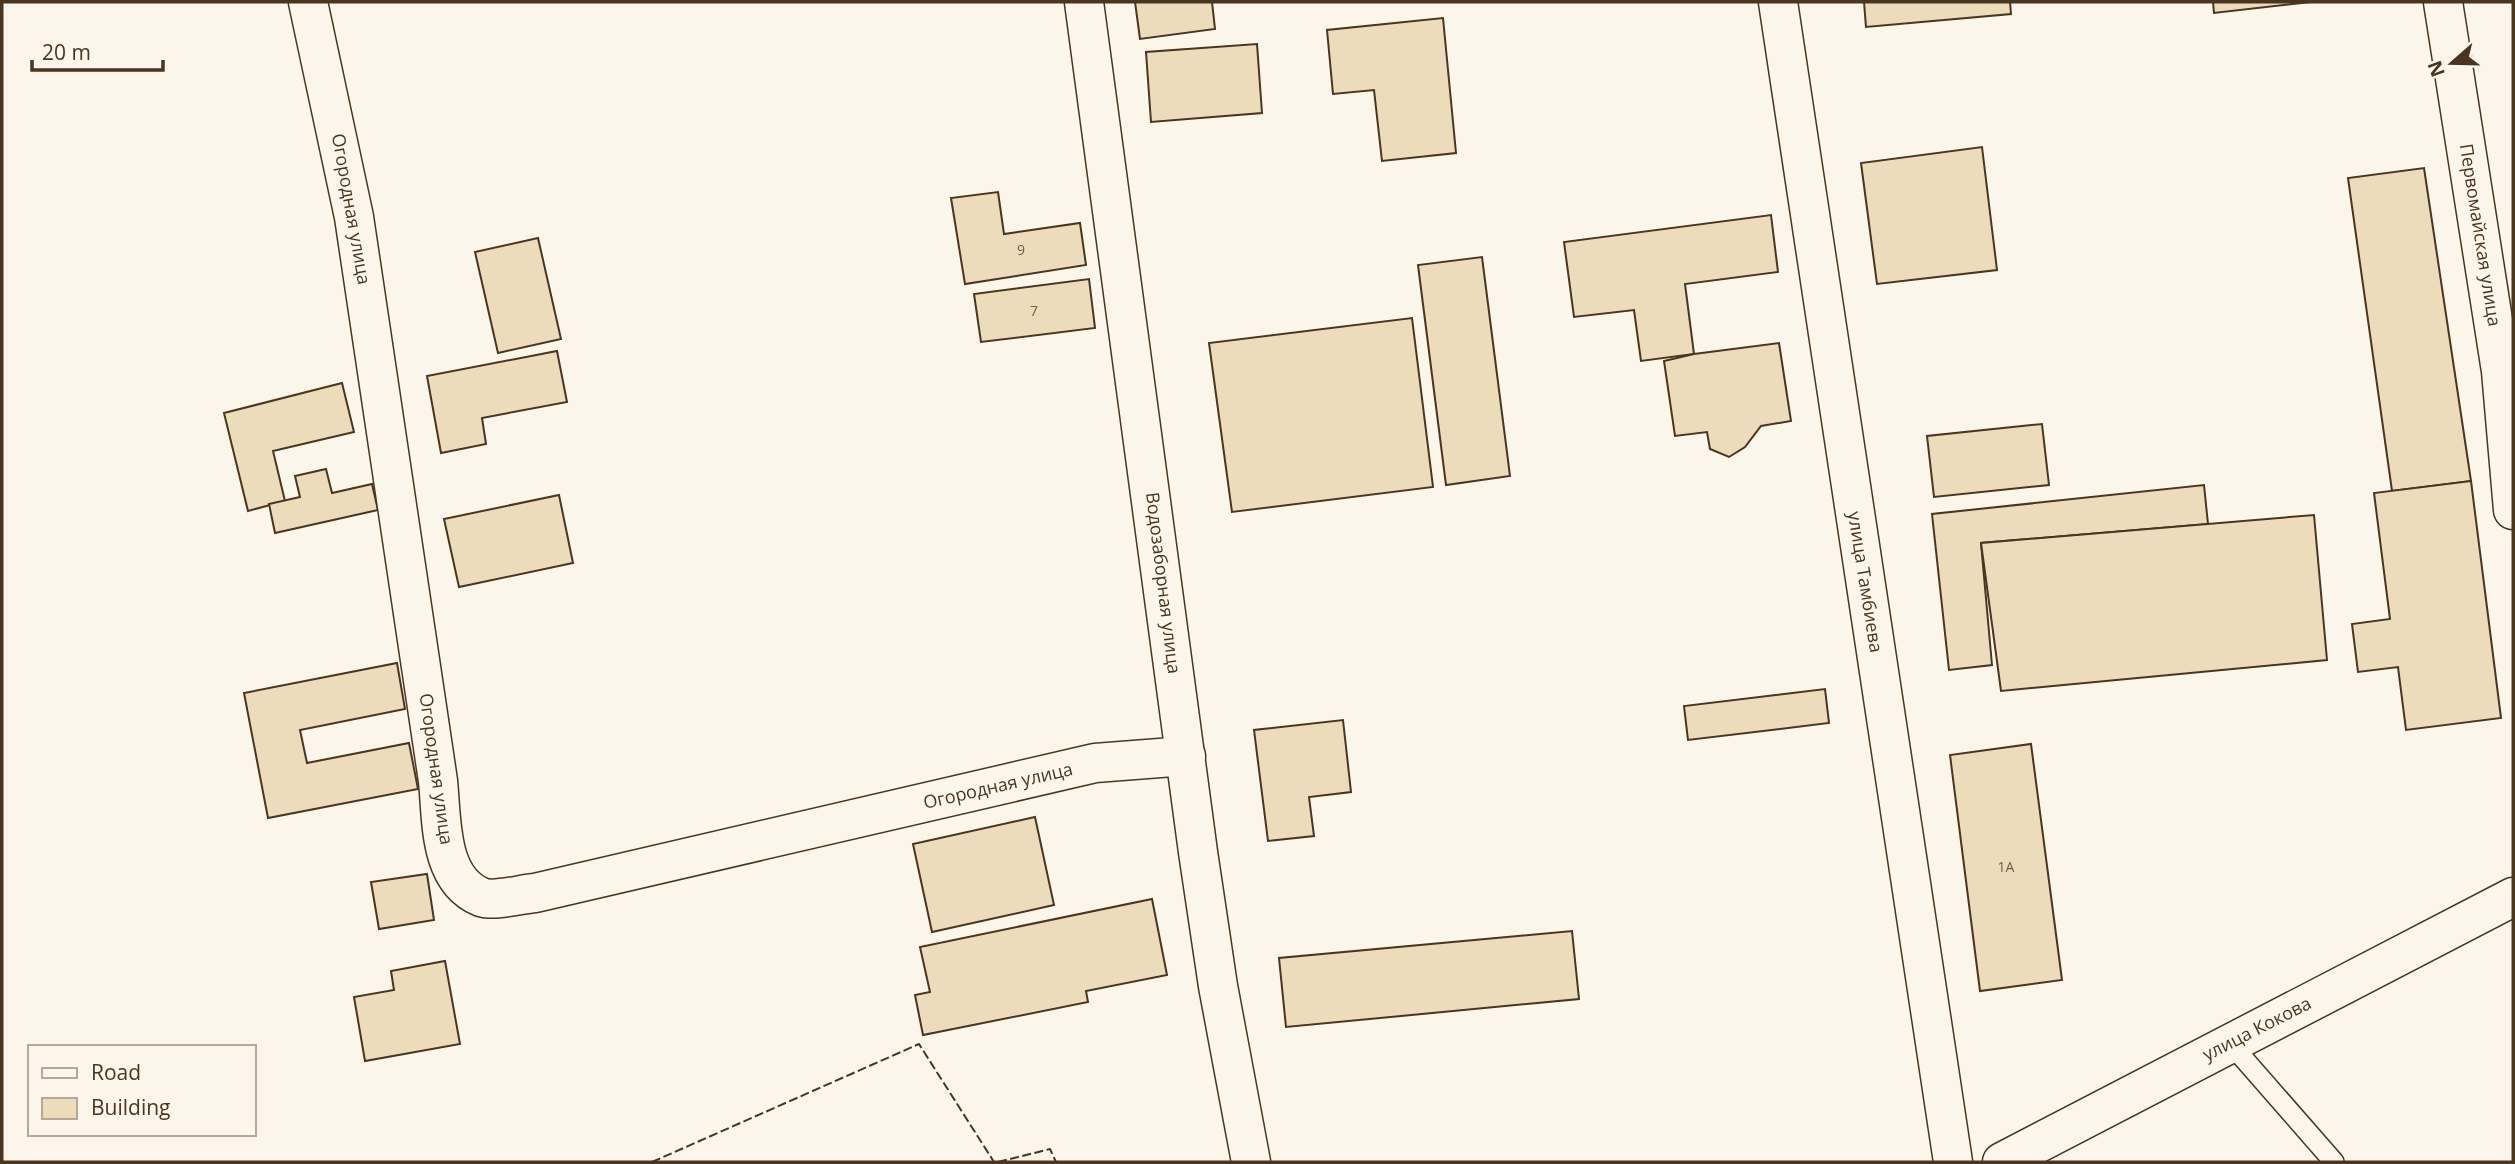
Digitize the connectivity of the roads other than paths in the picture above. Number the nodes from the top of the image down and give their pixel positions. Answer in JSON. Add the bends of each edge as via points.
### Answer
{"nodes":[{"id":1,"x":308,"y":2,"type":"edge"},
{"id":2,"x":1084,"y":2,"type":"edge"},
{"id":3,"x":1778,"y":2,"type":"edge"},
{"id":4,"x":2443,"y":2,"type":"edge"},
{"id":5,"x":2513,"y":510,"type":"edge"},
{"id":6,"x":1185,"y":756,"type":"junction"},
{"id":7,"x":2513,"y":897,"type":"edge"},
{"id":8,"x":2230,"y":1044,"type":"junction"},
{"id":9,"x":1251,"y":1162,"type":"edge"},
{"id":10,"x":1953,"y":1162,"type":"edge"},
{"id":11,"x":2002,"y":1162,"type":"edge"},
{"id":12,"x":2334,"y":1162,"type":"edge"}],
"edges":[{"from":1,"to":6,"type":"street","name":"Огородная улица","via":[[354,217],[439,781],[444,844],[457,879],[482,898],[535,893],[1095,763]]},
{"from":2,"to":6,"type":"street","name":"Водозаборная улица"},
{"from":3,"to":10,"type":"street","name":"улица Тамбиева"},
{"from":4,"to":5,"type":"street","name":"Первомайская улица","via":[[2501,371]]},
{"from":6,"to":9,"type":"street","name":"Водозаборная улица","via":[[1218,986]]},
{"from":7,"to":8,"type":"street","name":"улица Кокова"},
{"from":8,"to":11,"type":"street","name":"улица Кокова"},
{"from":8,"to":12,"type":"lane"}]}
